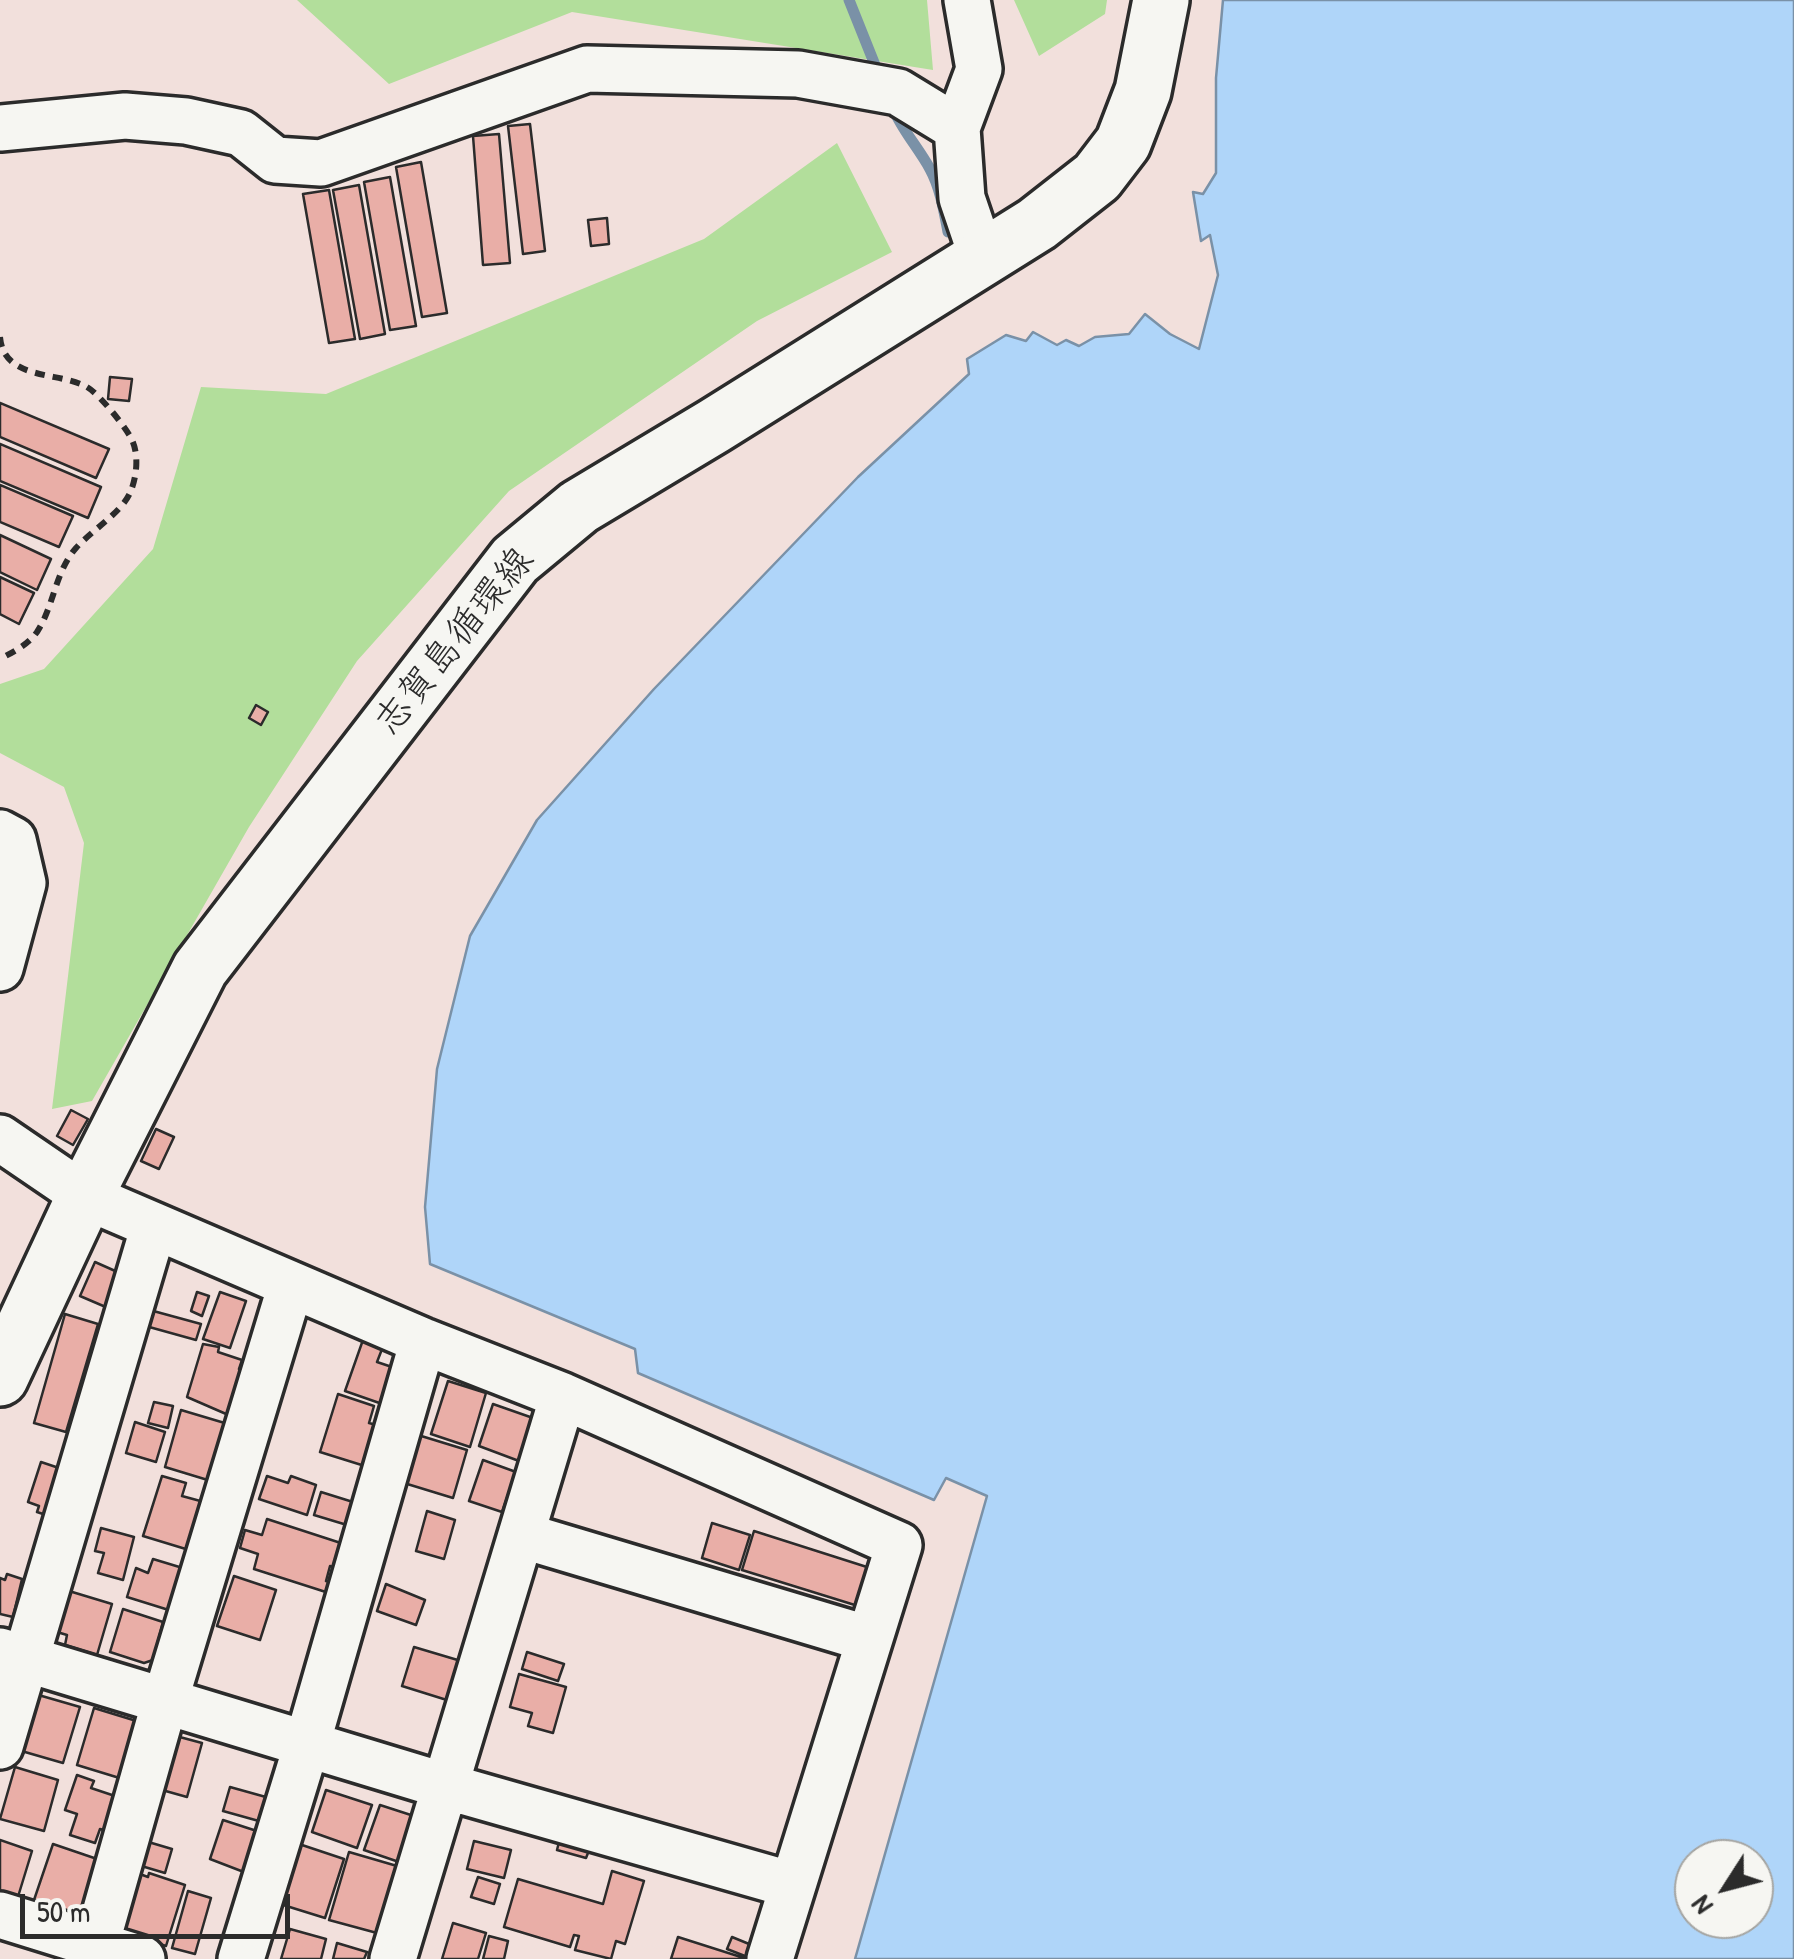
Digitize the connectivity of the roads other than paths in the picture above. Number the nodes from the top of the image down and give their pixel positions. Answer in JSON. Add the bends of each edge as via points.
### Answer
{"nodes":[{"id":1,"x":967,"y":0,"type":"edge"},
{"id":2,"x":1161,"y":0,"type":"edge"},
{"id":3,"x":0,"y":128,"type":"edge"},
{"id":4,"x":956,"y":128,"type":"junction"},
{"id":5,"x":982,"y":257,"type":"junction"},
{"id":6,"x":0,"y":833,"type":"edge"},
{"id":7,"x":0,"y":968,"type":"edge"},
{"id":8,"x":0,"y":1138,"type":"edge"},
{"id":9,"x":85,"y":1196,"type":"junction"},
{"id":10,"x":154,"y":1226,"type":"junction"},
{"id":11,"x":291,"y":1284,"type":"junction"},
{"id":12,"x":423,"y":1341,"type":"junction"},
{"id":13,"x":0,"y":1378,"type":"edge"},
{"id":14,"x":563,"y":1396,"type":"junction"},
{"id":15,"x":521,"y":1535,"type":"junction"},
{"id":16,"x":868,"y":1639,"type":"junction"},
{"id":17,"x":12,"y":1654,"type":"edge"},
{"id":18,"x":166,"y":1701,"type":"junction"},
{"id":19,"x":306,"y":1744,"type":"junction"},
{"id":20,"x":0,"y":1746,"type":"edge"},
{"id":21,"x":445,"y":1786,"type":"junction"},
{"id":22,"x":792,"y":1885,"type":"junction"},
{"id":23,"x":0,"y":1915,"type":"edge"},
{"id":24,"x":96,"y":1945,"type":"junction"},
{"id":25,"x":142,"y":1959,"type":"edge"},
{"id":26,"x":240,"y":1959,"type":"edge"},
{"id":27,"x":393,"y":1959,"type":"edge"},
{"id":28,"x":770,"y":1959,"type":"edge"}],
"edges":[{"from":1,"to":4,"type":"street","via":[[979,69]]},
{"from":2,"to":5,"type":"main road","name":"志賀島循環線","via":[[1142,91],[1122,143],[1097,178]]},
{"from":3,"to":4,"type":"street","via":[[124,116],[186,121],[241,132],[274,160],[321,163],[587,69],[798,74],[898,92]]},
{"from":4,"to":5,"type":"street","via":[[962,198]]},
{"from":5,"to":9,"type":"main road","name":"志賀島循環線","via":[[579,507],[515,560],[200,969]]},
{"from":6,"to":7,"type":"street","via":[[13,840],[23,883]]},
{"from":8,"to":9,"type":"street"},
{"from":9,"to":10,"type":"street"},
{"from":9,"to":13,"type":"main road","name":"志賀島循環線"},
{"from":10,"to":11,"type":"street"},
{"from":10,"to":17,"type":"street"},
{"from":11,"to":12,"type":"street"},
{"from":11,"to":18,"type":"street"},
{"from":12,"to":14,"type":"street"},
{"from":12,"to":19,"type":"street"},
{"from":14,"to":15,"type":"street"},
{"from":14,"to":16,"type":"street","via":[[898,1545]]},
{"from":15,"to":16,"type":"street"},
{"from":15,"to":21,"type":"street"},
{"from":16,"to":22,"type":"street"},
{"from":17,"to":18,"type":"street"},
{"from":17,"to":20,"type":"street"},
{"from":18,"to":19,"type":"street"},
{"from":18,"to":24,"type":"street"},
{"from":19,"to":21,"type":"street"},
{"from":19,"to":26,"type":"street"},
{"from":21,"to":22,"type":"street"},
{"from":21,"to":27,"type":"street"},
{"from":22,"to":28,"type":"street"},
{"from":23,"to":24,"type":"street"},
{"from":24,"to":25,"type":"street"}]}
